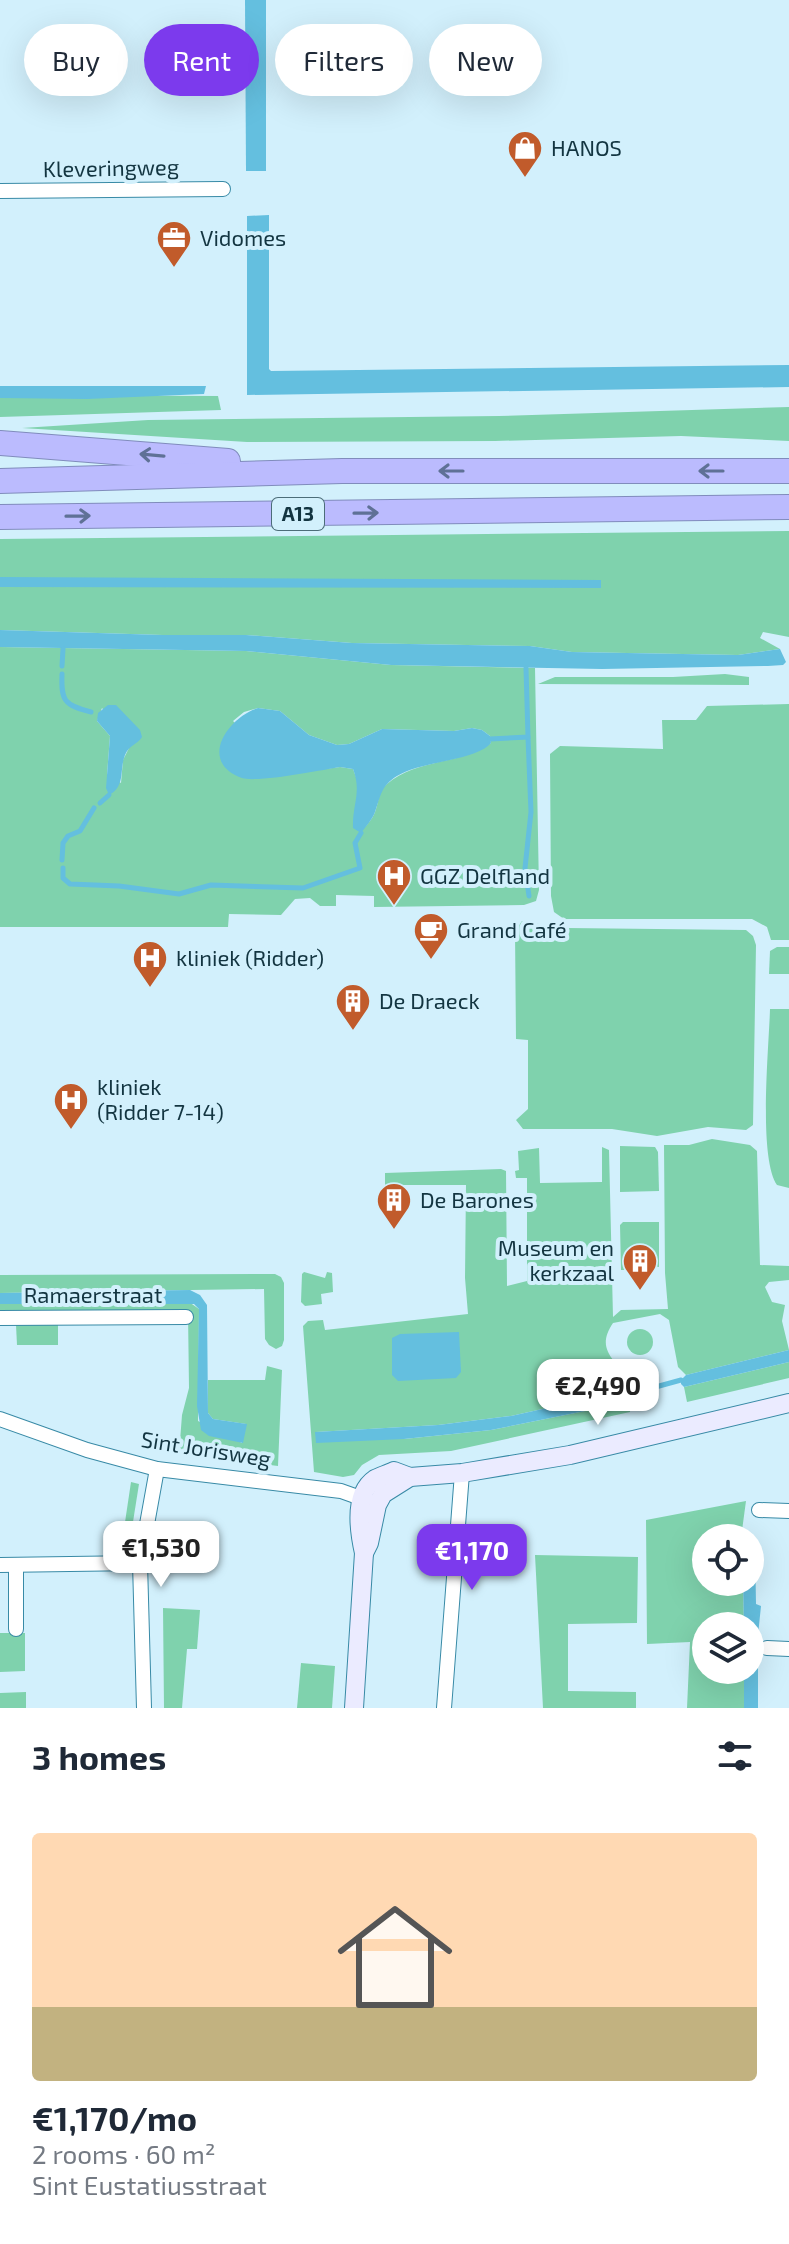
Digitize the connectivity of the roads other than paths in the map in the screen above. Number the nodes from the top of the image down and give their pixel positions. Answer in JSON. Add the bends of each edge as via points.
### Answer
{"nodes":[{"id":1,"x":223,"y":189,"type":"dead end"},
{"id":2,"x":0,"y":191,"type":"edge"},
{"id":3,"x":0,"y":443,"type":"edge"},
{"id":4,"x":342,"y":471,"type":"junction"},
{"id":5,"x":789,"y":471,"type":"edge"},
{"id":6,"x":0,"y":481,"type":"edge"},
{"id":7,"x":789,"y":507,"type":"edge"},
{"id":8,"x":0,"y":517,"type":"edge"},
{"id":9,"x":186,"y":1317,"type":"dead end"},
{"id":10,"x":0,"y":1318,"type":"edge"},
{"id":11,"x":789,"y":1403,"type":"edge"},
{"id":12,"x":0,"y":1419,"type":"edge"},
{"id":13,"x":157,"y":1469,"type":"junction"},
{"id":14,"x":462,"y":1473,"type":"junction"},
{"id":15,"x":369,"y":1501,"type":"junction"},
{"id":16,"x":759,"y":1510,"type":"dead end"},
{"id":17,"x":789,"y":1511,"type":"edge"},
{"id":18,"x":140,"y":1563,"type":"junction"},
{"id":19,"x":0,"y":1565,"type":"edge"},
{"id":20,"x":16,"y":1565,"type":"junction"},
{"id":21,"x":16,"y":1629,"type":"dead end"},
{"id":22,"x":767,"y":1648,"type":"dead end"},
{"id":23,"x":789,"y":1649,"type":"edge"},
{"id":24,"x":144,"y":1708,"type":"edge"},
{"id":25,"x":354,"y":1708,"type":"edge"},
{"id":26,"x":444,"y":1708,"type":"edge"}],
"edges":[{"from":1,"to":2,"type":"street","name":"Kleveringweg"},
{"from":4,"to":3,"type":"highway","number":"A13","one_way":true},
{"from":5,"to":4,"type":"highway","number":"A13","one_way":true},
{"from":4,"to":6,"type":"highway","number":"A13"},
{"from":8,"to":7,"type":"highway","number":"A13","one_way":true},
{"from":9,"to":10,"type":"street","name":"Ramaerstraat"},
{"from":11,"to":14,"type":"main road","via":[[570,1455]]},
{"from":12,"to":13,"type":"street","name":"Sint Jorisweg"},
{"from":13,"to":15,"type":"street","name":"Sint Jorisweg","via":[[341,1491]]},
{"from":13,"to":18,"type":"street"},
{"from":14,"to":15,"type":"main road","via":[[410,1477],[394,1471],[373,1480]]},
{"from":14,"to":26,"type":"street"},
{"from":15,"to":25,"type":"main road","via":[[360,1534],[364,1553]]},
{"from":16,"to":17,"type":"street"},
{"from":18,"to":20,"type":"street"},
{"from":18,"to":24,"type":"street"},
{"from":19,"to":20,"type":"street"},
{"from":20,"to":21,"type":"street"},
{"from":22,"to":23,"type":"street"}]}
